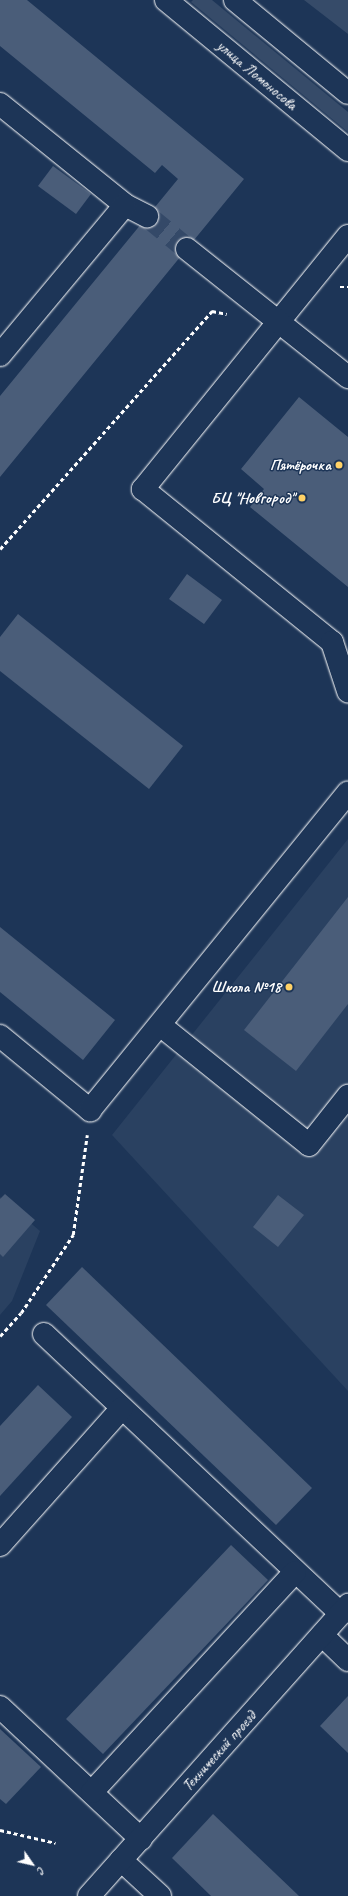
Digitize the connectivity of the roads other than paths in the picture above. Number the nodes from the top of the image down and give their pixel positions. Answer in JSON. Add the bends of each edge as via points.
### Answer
{"nodes":[{"id":1,"x":166,"y":0,"type":"edge"},
{"id":2,"x":235,"y":0,"type":"edge"},
{"id":3,"x":348,"y":93,"type":"edge"},
{"id":4,"x":3,"y":113,"type":"edge"},
{"id":5,"x":348,"y":150,"type":"edge"},
{"id":6,"x":125,"y":205,"type":"junction"},
{"id":7,"x":147,"y":216,"type":"tunnel mouth"},
{"id":8,"x":348,"y":236,"type":"edge"},
{"id":9,"x":187,"y":249,"type":"tunnel mouth"},
{"id":10,"x":278,"y":322,"type":"junction"},
{"id":11,"x":0,"y":355,"type":"edge"},
{"id":12,"x":348,"y":377,"type":"edge"},
{"id":13,"x":348,"y":691,"type":"edge"},
{"id":14,"x":348,"y":792,"type":"edge"},
{"id":15,"x":160,"y":1025,"type":"junction"},
{"id":16,"x":0,"y":1036,"type":"edge"},
{"id":17,"x":348,"y":1096,"type":"edge"},
{"id":18,"x":44,"y":1334,"type":"dead end"},
{"id":19,"x":122,"y":1408,"type":"junction"},
{"id":20,"x":0,"y":1545,"type":"edge"},
{"id":21,"x":295,"y":1572,"type":"junction"},
{"id":22,"x":344,"y":1609,"type":"edge"},
{"id":23,"x":322,"y":1635,"type":"junction"},
{"id":24,"x":348,"y":1660,"type":"edge"},
{"id":25,"x":0,"y":1707,"type":"edge"},
{"id":26,"x":92,"y":1792,"type":"junction"},
{"id":27,"x":141,"y":1839,"type":"junction"},
{"id":28,"x":121,"y":1860,"type":"junction"},
{"id":29,"x":89,"y":1896,"type":"edge"},
{"id":30,"x":160,"y":1896,"type":"edge"}],
"edges":[{"from":1,"to":5,"type":"main road","name":"улица Ломоносова"},
{"from":2,"to":3,"type":"main road"},
{"from":4,"to":6,"type":"main road"},
{"from":6,"to":7,"type":"main road"},
{"from":6,"to":11,"type":"main road"},
{"from":8,"to":10,"type":"main road"},
{"from":9,"to":10,"type":"main road"},
{"from":10,"to":12,"type":"main road"},
{"from":10,"to":13,"type":"main road","via":[[143,489],[332,642]]},
{"from":14,"to":15,"type":"main road"},
{"from":15,"to":16,"type":"main road","via":[[90,1110]]},
{"from":15,"to":17,"type":"main road","via":[[309,1145]]},
{"from":18,"to":19,"type":"main road"},
{"from":19,"to":20,"type":"main road"},
{"from":19,"to":21,"type":"main road"},
{"from":21,"to":22,"type":"main road"},
{"from":21,"to":26,"type":"main road"},
{"from":22,"to":23,"type":"main road","name":"Технический проезд"},
{"from":23,"to":24,"type":"main road"},
{"from":23,"to":27,"type":"main road","name":"Технический проезд"},
{"from":25,"to":26,"type":"main road"},
{"from":26,"to":27,"type":"main road"},
{"from":27,"to":28,"type":"main road","name":"Технический проезд"},
{"from":28,"to":29,"type":"main road","name":"Технический проезд"},
{"from":28,"to":30,"type":"main road"}]}
